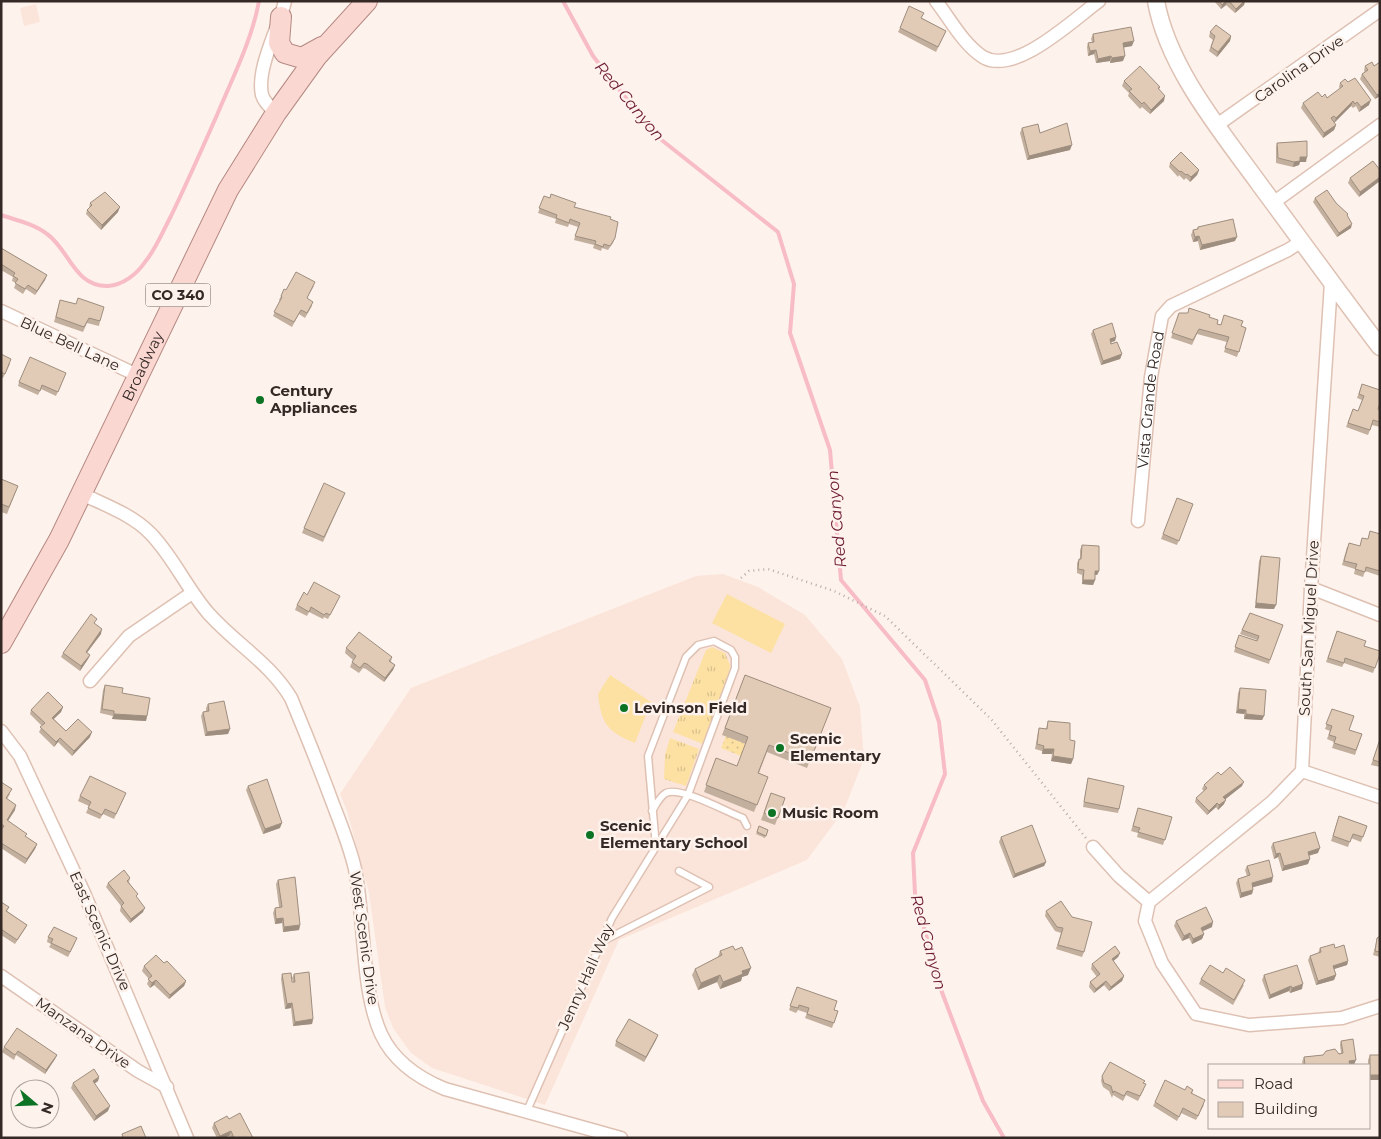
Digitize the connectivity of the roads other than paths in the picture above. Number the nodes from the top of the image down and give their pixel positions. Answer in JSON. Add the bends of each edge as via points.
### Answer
{"nodes":[{"id":1,"x":367,"y":1,"type":"edge"},
{"id":2,"x":936,"y":1,"type":"edge"},
{"id":3,"x":1098,"y":1,"type":"edge"},
{"id":4,"x":1156,"y":1,"type":"edge"},
{"id":5,"x":283,"y":9,"type":"edge"},
{"id":6,"x":1380,"y":10,"type":"edge"},
{"id":7,"x":326,"y":45,"type":"junction"},
{"id":8,"x":276,"y":113,"type":"junction"},
{"id":9,"x":1217,"y":125,"type":"junction"},
{"id":10,"x":1380,"y":125,"type":"edge"},
{"id":11,"x":1273,"y":203,"type":"junction"},
{"id":12,"x":1302,"y":242,"type":"junction"},
{"id":13,"x":1331,"y":283,"type":"junction"},
{"id":14,"x":1,"y":311,"type":"edge"},
{"id":15,"x":1380,"y":347,"type":"edge"},
{"id":16,"x":139,"y":376,"type":"junction"},
{"id":17,"x":82,"y":494,"type":"junction"},
{"id":18,"x":1138,"y":521,"type":"dead end"},
{"id":19,"x":1311,"y":588,"type":"junction"},
{"id":20,"x":192,"y":593,"type":"junction"},
{"id":21,"x":1380,"y":614,"type":"edge"},
{"id":22,"x":1,"y":643,"type":"edge"},
{"id":23,"x":90,"y":681,"type":"dead end"},
{"id":24,"x":1,"y":731,"type":"edge"},
{"id":25,"x":1302,"y":771,"type":"junction"},
{"id":26,"x":688,"y":795,"type":"junction"},
{"id":27,"x":1380,"y":797,"type":"edge"},
{"id":28,"x":652,"y":812,"type":"junction"},
{"id":29,"x":747,"y":826,"type":"dead end"},
{"id":30,"x":656,"y":847,"type":"junction"},
{"id":31,"x":1093,"y":847,"type":"road end"},
{"id":32,"x":679,"y":871,"type":"dead end"},
{"id":33,"x":1149,"y":902,"type":"junction"},
{"id":34,"x":601,"y":942,"type":"junction"},
{"id":35,"x":1,"y":976,"type":"edge"},
{"id":36,"x":1380,"y":1006,"type":"edge"},
{"id":37,"x":167,"y":1087,"type":"junction"},
{"id":38,"x":526,"y":1113,"type":"junction"},
{"id":39,"x":187,"y":1138,"type":"edge"},
{"id":40,"x":622,"y":1138,"type":"edge"}],
"edges":[{"from":1,"to":7,"type":"main road","name":"Broadway","number":"CO 340"},
{"from":2,"to":3,"type":"street","via":[[967,43],[983,57],[994,61],[1034,51]]},
{"from":4,"to":9,"type":"street","via":[[1168,43]]},
{"from":5,"to":7,"type":"main road","via":[[278,43],[290,56],[302,58]]},
{"from":5,"to":8,"type":"street","via":[[263,69],[262,96]]},
{"from":6,"to":9,"type":"street","name":"Carolina Drive"},
{"from":7,"to":8,"type":"main road","name":"Broadway","number":"CO 340"},
{"from":8,"to":16,"type":"main road","name":"Broadway","number":"CO 340","via":[[224,198]]},
{"from":9,"to":11,"type":"street"},
{"from":10,"to":11,"type":"street"},
{"from":11,"to":12,"type":"street"},
{"from":12,"to":13,"type":"street"},
{"from":12,"to":18,"type":"street","name":"Vista Grande Road","via":[[1171,306],[1162,316],[1151,377]]},
{"from":13,"to":15,"type":"street"},
{"from":13,"to":19,"type":"street","name":"South San Miguel Drive"},
{"from":14,"to":16,"type":"street","name":"Blue Bell Lane"},
{"from":16,"to":17,"type":"main road","name":"Broadway","number":"CO 340"},
{"from":17,"to":20,"type":"street","name":"West Scenic Drive","via":[[134,520],[150,533]]},
{"from":17,"to":22,"type":"main road","name":"Broadway","number":"CO 340"},
{"from":19,"to":21,"type":"street"},
{"from":19,"to":25,"type":"street","name":"South San Miguel Drive"},
{"from":20,"to":23,"type":"street","via":[[128,636]]},
{"from":20,"to":38,"type":"street","name":"West Scenic Drive","via":[[210,615],[280,679],[291,698],[354,866],[373,1008],[389,1047],[411,1071],[427,1082]]},
{"from":24,"to":37,"type":"street","name":"East Scenic Drive","via":[[20,756],[39,795]]},
{"from":25,"to":27,"type":"street"},
{"from":25,"to":33,"type":"street","via":[[1272,802]]},
{"from":26,"to":28,"type":"lane","via":[[673,791],[666,793]]},
{"from":26,"to":28,"type":"lane","name":"Jenny Hall Way","via":[[736,668],[731,650],[714,640],[698,645],[686,657],[648,756]]},
{"from":26,"to":29,"type":"lane","via":[[743,818]]},
{"from":26,"to":30,"type":"lane","name":"Jenny Hall Way"},
{"from":28,"to":30,"type":"lane","name":"Jenny Hall Way"},
{"from":30,"to":34,"type":"lane","name":"Jenny Hall Way","via":[[612,918]]},
{"from":31,"to":33,"type":"street"},
{"from":32,"to":34,"type":"lane","via":[[709,888]]},
{"from":33,"to":36,"type":"street","via":[[1145,921],[1162,963],[1196,1014],[1249,1025],[1342,1018]]},
{"from":34,"to":38,"type":"lane","name":"Jenny Hall Way"},
{"from":35,"to":37,"type":"street","name":"Manzana Drive"},
{"from":37,"to":39,"type":"street","name":"East Scenic Drive"},
{"from":38,"to":40,"type":"street","name":"West Scenic Drive"}]}
